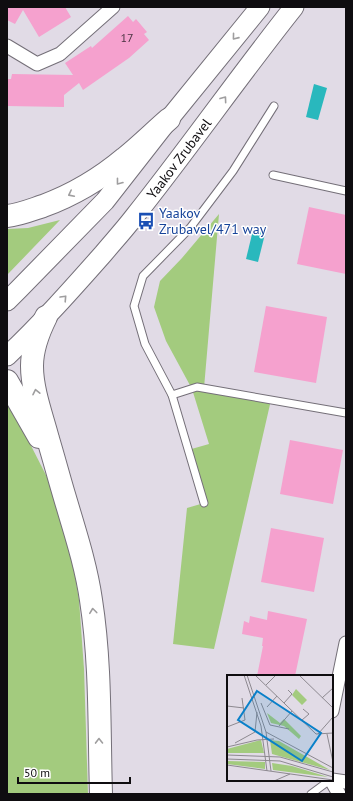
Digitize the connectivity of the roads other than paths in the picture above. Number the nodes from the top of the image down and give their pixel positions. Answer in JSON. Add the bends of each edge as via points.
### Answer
{"nodes":[{"id":1,"x":113,"y":7,"type":"edge"},
{"id":2,"x":260,"y":7,"type":"edge"},
{"id":3,"x":294,"y":7,"type":"edge"},
{"id":4,"x":7,"y":46,"type":"edge"},
{"id":5,"x":274,"y":106,"type":"dead end"},
{"id":6,"x":169,"y":119,"type":"junction"},
{"id":7,"x":273,"y":175,"type":"dead end"},
{"id":8,"x":346,"y":191,"type":"edge"},
{"id":9,"x":7,"y":216,"type":"edge"},
{"id":10,"x":7,"y":300,"type":"edge"},
{"id":11,"x":46,"y":317,"type":"junction"},
{"id":12,"x":7,"y":356,"type":"edge"},
{"id":13,"x":7,"y":381,"type":"edge"},
{"id":14,"x":172,"y":396,"type":"junction"},
{"id":15,"x":346,"y":414,"type":"edge"},
{"id":16,"x":65,"y":497,"type":"junction"},
{"id":17,"x":204,"y":503,"type":"dead end"},
{"id":18,"x":346,"y":643,"type":"edge"},
{"id":19,"x":333,"y":706,"type":"edge"},
{"id":20,"x":333,"y":780,"type":"edge"},
{"id":21,"x":330,"y":781,"type":"edge"},
{"id":22,"x":332,"y":781,"type":"edge"},
{"id":23,"x":346,"y":782,"type":"edge"},
{"id":24,"x":101,"y":794,"type":"edge"},
{"id":25,"x":311,"y":794,"type":"edge"},
{"id":26,"x":339,"y":794,"type":"edge"}],
"edges":[{"from":1,"to":4,"type":"street","via":[[60,54],[37,64]]},
{"from":2,"to":6,"type":"main road","one_way":true},
{"from":11,"to":3,"type":"main road","name":"Yaakov Zrubavel","one_way":true,"via":[[133,219]]},
{"from":5,"to":14,"type":"lane","via":[[233,171],[190,228],[143,276],[134,306],[145,344]]},
{"from":6,"to":9,"type":"highway","one_way":true,"via":[[125,159],[93,182],[46,205]]},
{"from":6,"to":10,"type":"main road","one_way":true,"via":[[104,201]]},
{"from":7,"to":8,"type":"lane"},
{"from":11,"to":12,"type":"main road","name":"Yaakov Zrubavel"},
{"from":16,"to":11,"type":"highway","one_way":true,"via":[[32,375],[35,346]]},
{"from":13,"to":16,"type":"highway","via":[[40,439]]},
{"from":14,"to":15,"type":"lane","via":[[197,387]]},
{"from":14,"to":17,"type":"lane"},
{"from":24,"to":16,"type":"highway","one_way":true,"via":[[94,619],[81,551]]},
{"from":18,"to":19,"type":"street"},
{"from":20,"to":23,"type":"street"},
{"from":21,"to":25,"type":"lane"},
{"from":22,"to":26,"type":"street"}]}
